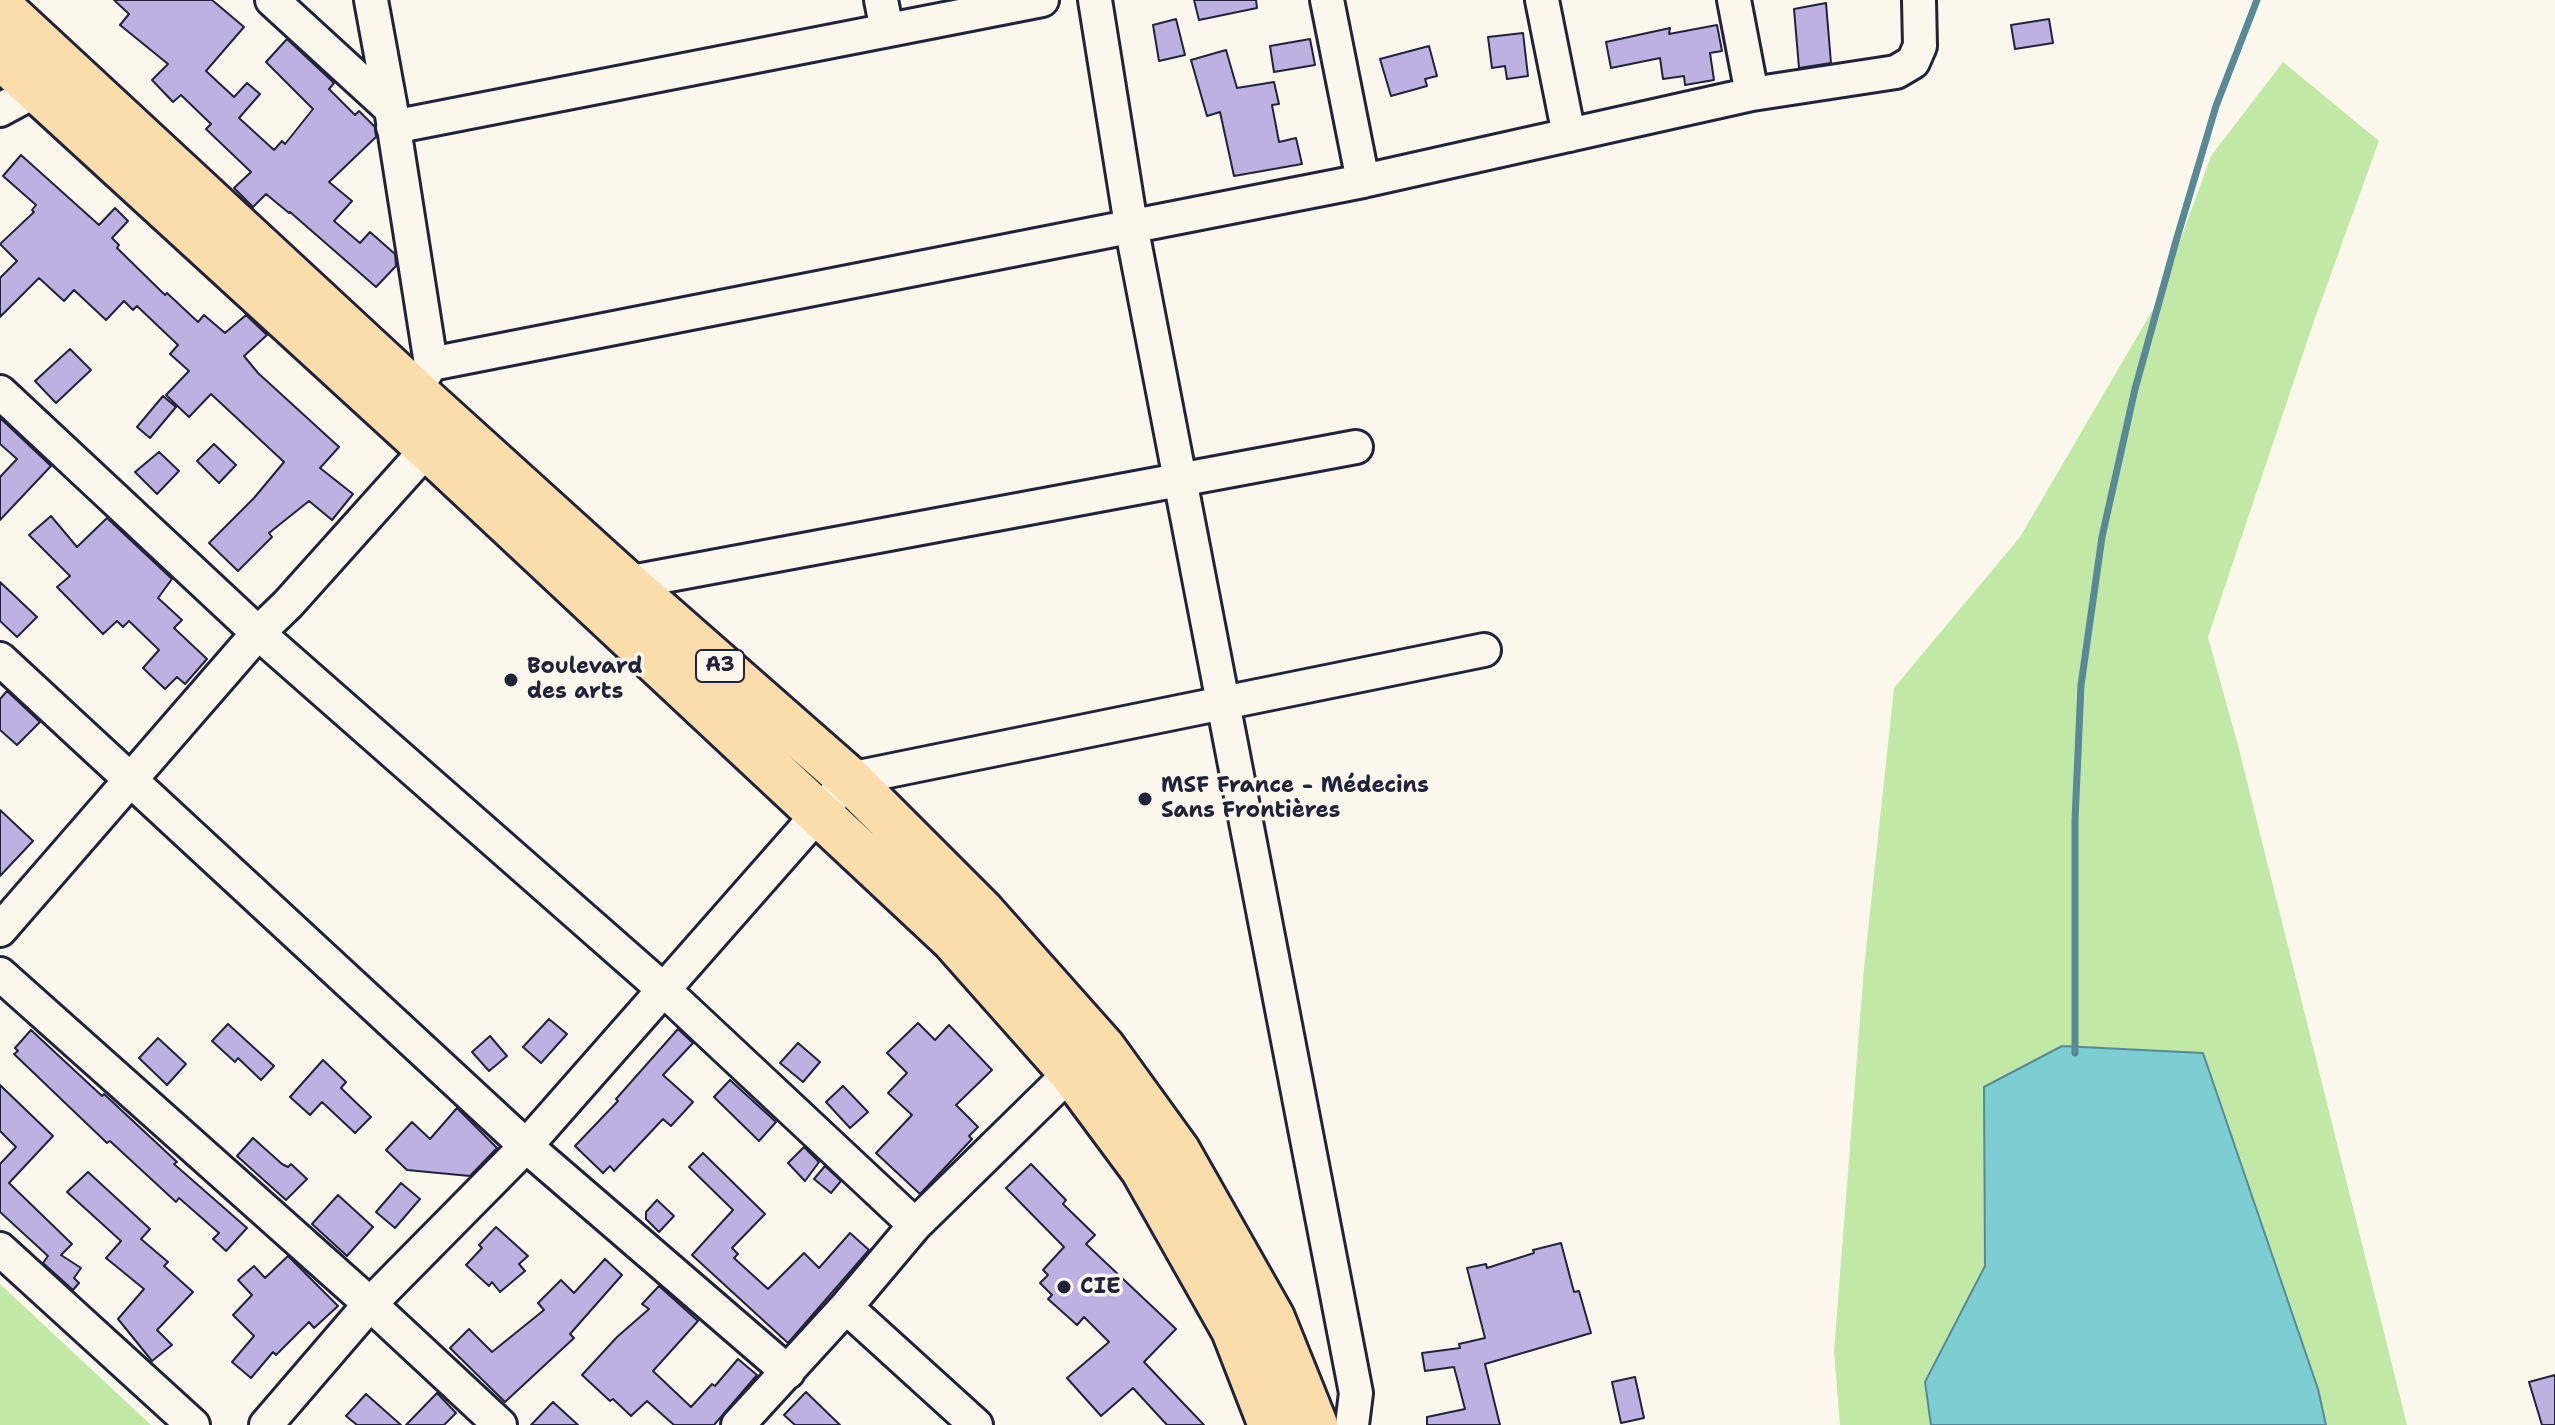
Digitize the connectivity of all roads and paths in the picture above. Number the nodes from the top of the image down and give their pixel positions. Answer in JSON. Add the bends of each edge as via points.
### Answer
{"nodes":[{"id":1,"x":272,"y":0,"type":"edge"},
{"id":2,"x":371,"y":0,"type":"edge"},
{"id":3,"x":1042,"y":0,"type":"edge"},
{"id":4,"x":1095,"y":0,"type":"edge"},
{"id":5,"x":1327,"y":0,"type":"edge"},
{"id":6,"x":1542,"y":0,"type":"edge"},
{"id":7,"x":1734,"y":0,"type":"edge"},
{"id":8,"x":1919,"y":0,"type":"edge"},
{"id":9,"x":0,"y":7,"type":"edge"},
{"id":10,"x":884,"y":15,"type":"edge"},
{"id":11,"x":0,"y":56,"type":"edge"},
{"id":12,"x":34,"y":89,"type":"edge"},
{"id":13,"x":1752,"y":94,"type":"junction"},
{"id":14,"x":392,"y":118,"type":"junction"},
{"id":15,"x":1569,"y":135,"type":"junction"},
{"id":16,"x":1363,"y":181,"type":"junction"},
{"id":17,"x":1131,"y":225,"type":"junction"},
{"id":18,"x":413,"y":391,"type":"junction"},
{"id":19,"x":0,"y":392,"type":"edge"},
{"id":20,"x":1356,"y":447,"type":"dead end"},
{"id":21,"x":428,"y":448,"type":"junction"},
{"id":22,"x":1182,"y":480,"type":"junction"},
{"id":23,"x":626,"y":583,"type":"junction"},
{"id":24,"x":258,"y":633,"type":"junction"},
{"id":25,"x":1484,"y":650,"type":"dead end"},
{"id":26,"x":0,"y":659,"type":"edge"},
{"id":27,"x":1221,"y":702,"type":"junction"},
{"id":28,"x":849,"y":779,"type":"junction"},
{"id":29,"x":131,"y":780,"type":"junction"},
{"id":30,"x":817,"y":813,"type":"junction"},
{"id":31,"x":0,"y":930,"type":"edge"},
{"id":32,"x":0,"y":974,"type":"edge"},
{"id":33,"x":664,"y":990,"type":"junction"},
{"id":34,"x":1071,"y":1072,"type":"junction"},
{"id":35,"x":526,"y":1146,"type":"junction"},
{"id":36,"x":915,"y":1225,"type":"junction"},
{"id":37,"x":0,"y":1249,"type":"edge"},
{"id":38,"x":370,"y":1304,"type":"junction"},
{"id":39,"x":846,"y":1307,"type":"junction"},
{"id":40,"x":788,"y":1372,"type":"junction"},
{"id":41,"x":193,"y":1425,"type":"edge"},
{"id":42,"x":266,"y":1425,"type":"edge"},
{"id":43,"x":500,"y":1425,"type":"edge"},
{"id":44,"x":738,"y":1425,"type":"edge"},
{"id":45,"x":976,"y":1425,"type":"edge"},
{"id":46,"x":1271,"y":1425,"type":"edge"},
{"id":47,"x":1315,"y":1425,"type":"edge"},
{"id":48,"x":1352,"y":1425,"type":"edge"}],
"edges":[{"from":1,"to":14,"type":"street"},
{"from":2,"to":14,"type":"street"},
{"from":3,"to":10,"type":"street"},
{"from":4,"to":17,"type":"street"},
{"from":5,"to":16,"type":"street"},
{"from":6,"to":15,"type":"street"},
{"from":7,"to":13,"type":"street"},
{"from":8,"to":13,"type":"street","via":[[1920,46],[1913,62],[1896,72]]},
{"from":9,"to":12,"type":"highway","number":"A3"},
{"from":10,"to":14,"type":"street"},
{"from":11,"to":12,"type":"highway","number":"A3"},
{"from":12,"to":18,"type":"highway","number":"A3"},
{"from":13,"to":15,"type":"street"},
{"from":14,"to":18,"type":"street"},
{"from":15,"to":16,"type":"street"},
{"from":16,"to":17,"type":"street"},
{"from":17,"to":18,"type":"street"},
{"from":17,"to":22,"type":"street"},
{"from":18,"to":21,"type":"highway","number":"A3"},
{"from":18,"to":23,"type":"highway","number":"A3"},
{"from":19,"to":24,"type":"street"},
{"from":20,"to":22,"type":"street"},
{"from":21,"to":24,"type":"street"},
{"from":21,"to":30,"type":"highway","number":"A3"},
{"from":22,"to":23,"type":"street"},
{"from":22,"to":27,"type":"street"},
{"from":23,"to":28,"type":"highway","number":"A3"},
{"from":24,"to":29,"type":"street"},
{"from":24,"to":33,"type":"street"},
{"from":25,"to":27,"type":"street"},
{"from":26,"to":29,"type":"street"},
{"from":27,"to":28,"type":"street"},
{"from":27,"to":48,"type":"street","via":[[1356,1393]]},
{"from":28,"to":30,"type":"street"},
{"from":28,"to":47,"type":"highway","number":"A3","via":[[982,912],[1081,1023],[1178,1152],[1272,1318]]},
{"from":29,"to":31,"type":"street"},
{"from":29,"to":35,"type":"street"},
{"from":30,"to":33,"type":"street"},
{"from":30,"to":34,"type":"highway","number":"A3","via":[[953,939]]},
{"from":32,"to":38,"type":"street"},
{"from":33,"to":35,"type":"street"},
{"from":33,"to":36,"type":"street"},
{"from":34,"to":36,"type":"street"},
{"from":34,"to":46,"type":"highway","number":"A3","via":[[1143,1169],[1227,1317]]},
{"from":35,"to":38,"type":"street"},
{"from":35,"to":40,"type":"street"},
{"from":36,"to":39,"type":"street"},
{"from":37,"to":41,"type":"street"},
{"from":38,"to":42,"type":"street"},
{"from":38,"to":43,"type":"street"},
{"from":39,"to":40,"type":"street"},
{"from":39,"to":45,"type":"street"},
{"from":40,"to":44,"type":"street"}]}
